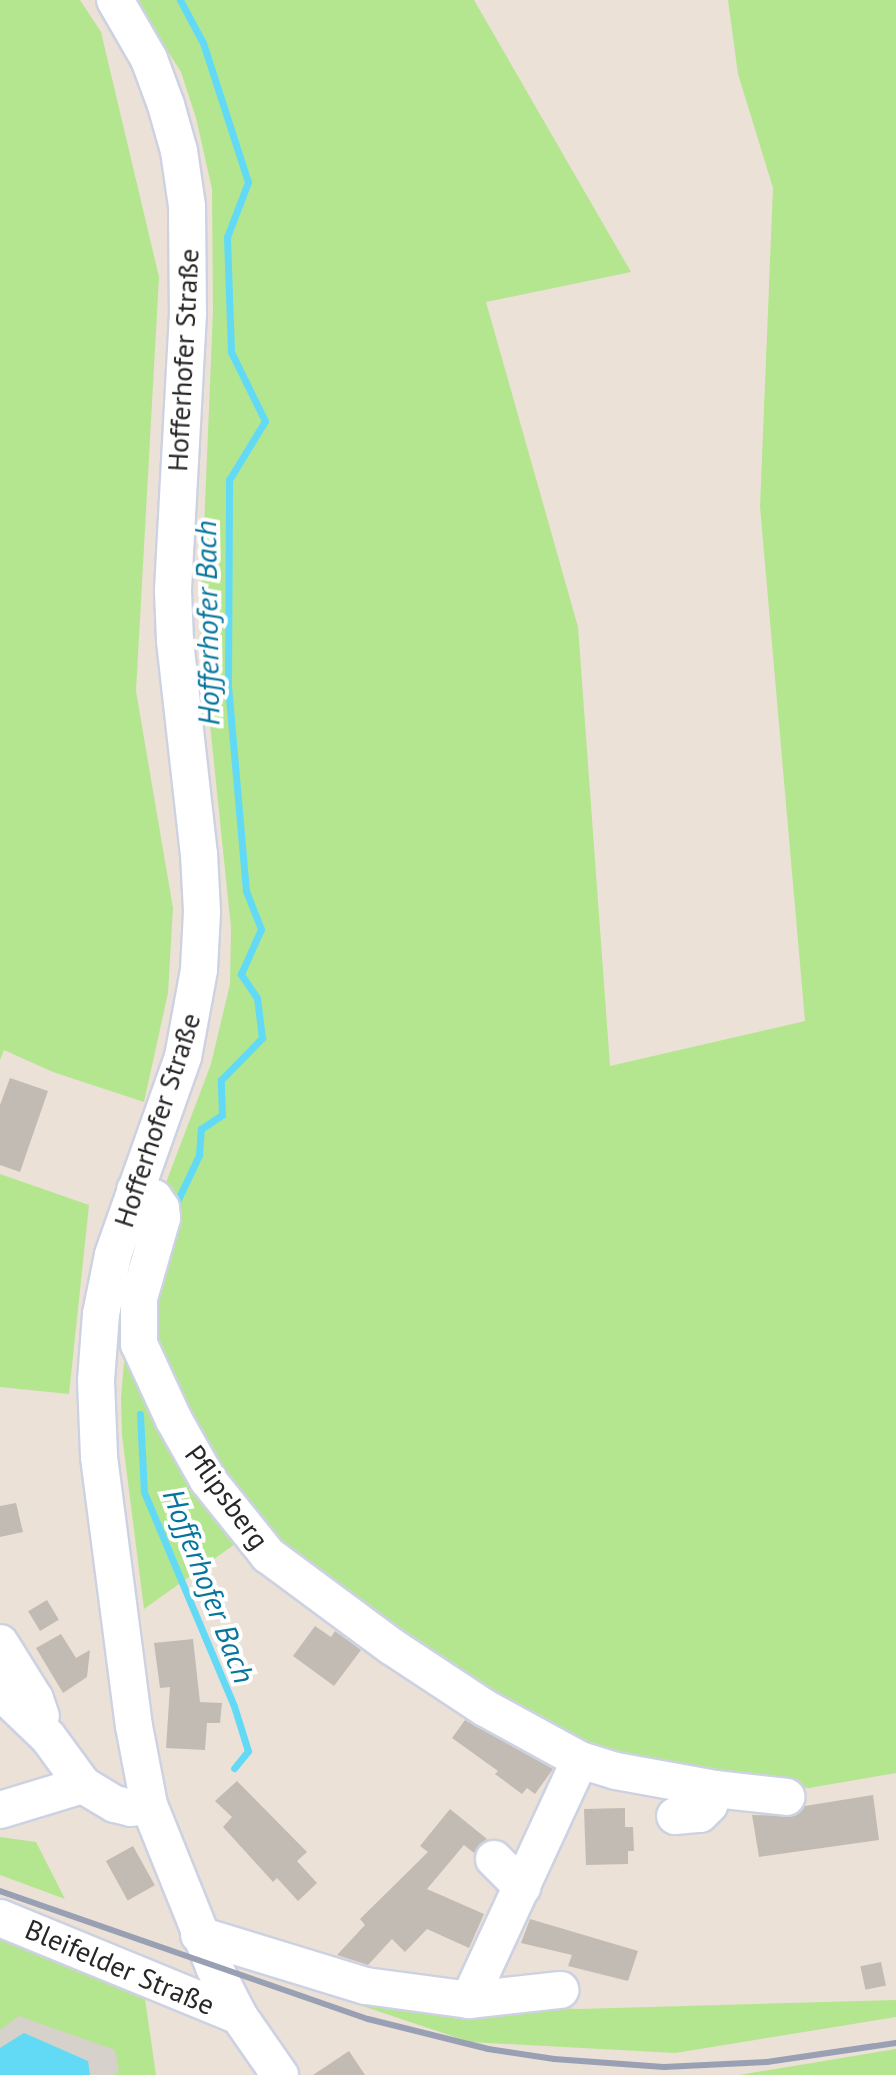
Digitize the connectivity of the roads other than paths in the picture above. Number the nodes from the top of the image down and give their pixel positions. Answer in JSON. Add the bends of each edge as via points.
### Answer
{"nodes":[{"id":1,"x":115,"y":0,"type":"edge"},
{"id":2,"x":135,"y":1190,"type":"junction"},
{"id":3,"x":0,"y":1643,"type":"edge"},
{"id":4,"x":0,"y":1691,"type":"edge"},
{"id":5,"x":48,"y":1737,"type":"junction"},
{"id":6,"x":580,"y":1760,"type":"junction"},
{"id":7,"x":83,"y":1785,"type":"junction"},
{"id":8,"x":715,"y":1789,"type":"junction"},
{"id":9,"x":787,"y":1797,"type":"dead end"},
{"id":10,"x":149,"y":1805,"type":"junction"},
{"id":11,"x":0,"y":1810,"type":"edge"},
{"id":12,"x":675,"y":1816,"type":"dead end"},
{"id":13,"x":494,"y":1859,"type":"dead end"},
{"id":14,"x":522,"y":1887,"type":"junction"},
{"id":15,"x":0,"y":1918,"type":"edge"},
{"id":16,"x":199,"y":1935,"type":"junction"},
{"id":17,"x":560,"y":1990,"type":"dead end"},
{"id":18,"x":469,"y":2000,"type":"junction"},
{"id":19,"x":239,"y":2016,"type":"junction"},
{"id":20,"x":280,"y":2075,"type":"edge"}],
"edges":[{"from":1,"to":2,"type":"street","name":"Hofferhofer Straße","via":[[149,59],[166,105],[187,206],[188,313],[173,591],[202,912],[199,970],[183,1057]]},
{"from":2,"to":6,"type":"street","name":"Pflipsberg","via":[[154,1198],[162,1218],[139,1298],[139,1344],[174,1420],[236,1519],[268,1555],[391,1646],[485,1708]]},
{"from":2,"to":10,"type":"street","name":"Hofferhofer Straße","via":[[104,1299],[96,1381],[99,1457]]},
{"from":3,"to":5,"type":"street","via":[[35,1699]]},
{"from":4,"to":5,"type":"street"},
{"from":5,"to":7,"type":"street"},
{"from":6,"to":8,"type":"street","name":"Pflipsberg"},
{"from":6,"to":14,"type":"street"},
{"from":7,"to":10,"type":"street","via":[[115,1804]]},
{"from":7,"to":11,"type":"street"},
{"from":8,"to":9,"type":"street","name":"Pflipsberg"},
{"from":8,"to":12,"type":"street","via":[[700,1814]]},
{"from":10,"to":16,"type":"street","name":"Hofferhofer Straße"},
{"from":13,"to":14,"type":"street"},
{"from":14,"to":18,"type":"street"},
{"from":15,"to":19,"type":"street","name":"Bleifelder Straße"},
{"from":16,"to":18,"type":"street","via":[[366,1986]]},
{"from":16,"to":19,"type":"street","name":"Hofferhofer Straße"},
{"from":17,"to":18,"type":"street"},
{"from":19,"to":20,"type":"street","name":"Hofferhofer Straße"}]}
